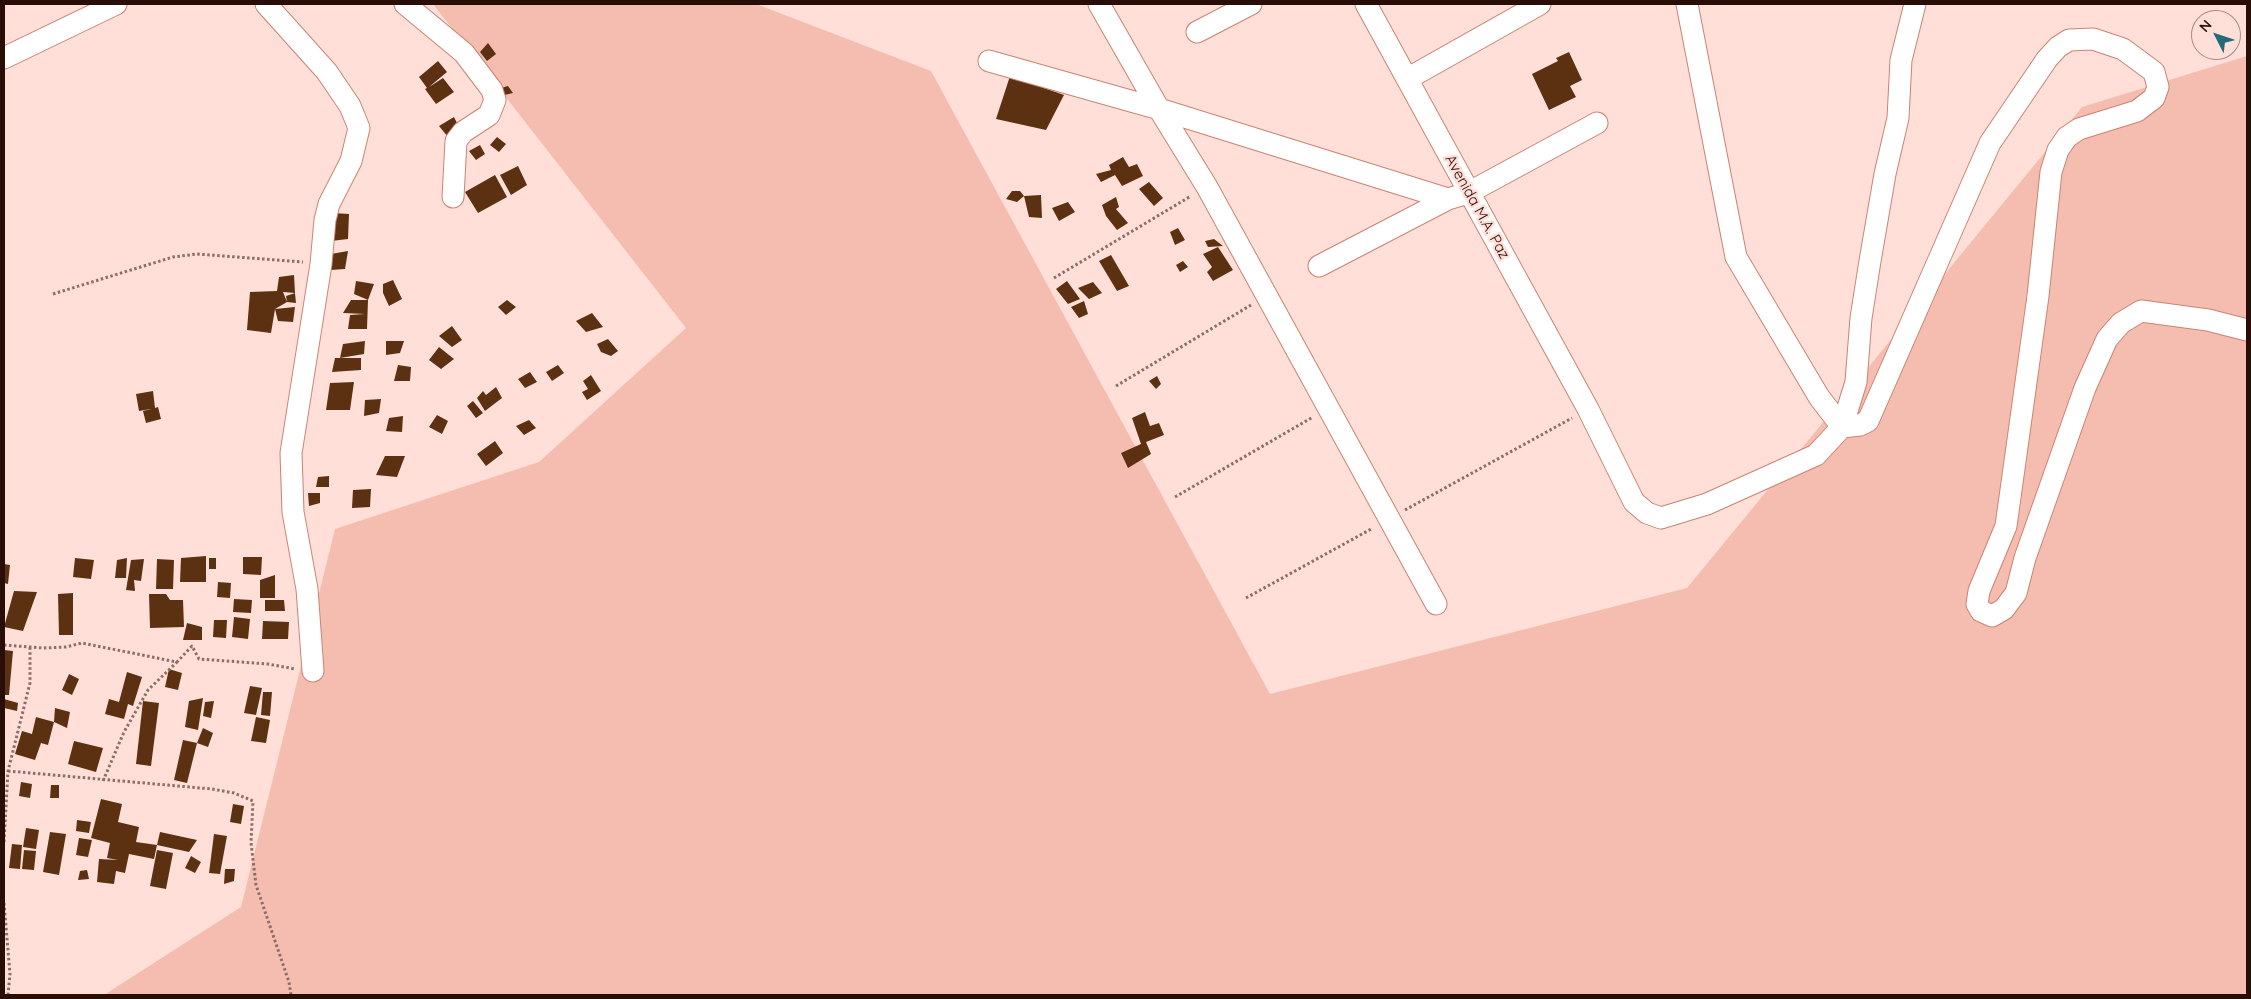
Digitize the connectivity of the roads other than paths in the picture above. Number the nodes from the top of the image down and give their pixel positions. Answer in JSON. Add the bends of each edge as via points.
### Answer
{"nodes":[{"id":1,"x":116,"y":4,"type":"edge"},
{"id":2,"x":266,"y":4,"type":"edge"},
{"id":3,"x":405,"y":4,"type":"edge"},
{"id":4,"x":1099,"y":4,"type":"edge"},
{"id":5,"x":1251,"y":4,"type":"edge"},
{"id":6,"x":1366,"y":4,"type":"edge"},
{"id":7,"x":1540,"y":4,"type":"edge"},
{"id":8,"x":1687,"y":4,"type":"edge"},
{"id":9,"x":1915,"y":4,"type":"edge"},
{"id":10,"x":1197,"y":32,"type":"dead end"},
{"id":11,"x":4,"y":58,"type":"edge"},
{"id":12,"x":989,"y":61,"type":"dead end"},
{"id":13,"x":1407,"y":79,"type":"junction"},
{"id":14,"x":1159,"y":109,"type":"junction"},
{"id":15,"x":1597,"y":123,"type":"dead end"},
{"id":16,"x":1468,"y":193,"type":"junction"},
{"id":17,"x":453,"y":197,"type":"dead end"},
{"id":18,"x":1448,"y":200,"type":"junction"},
{"id":19,"x":1319,"y":266,"type":"dead end"},
{"id":20,"x":2247,"y":330,"type":"edge"},
{"id":21,"x":1842,"y":427,"type":"junction"},
{"id":22,"x":1436,"y":604,"type":"dead end"},
{"id":23,"x":313,"y":671,"type":"road end"}],
"edges":[{"from":1,"to":11,"type":"street"},
{"from":2,"to":23,"type":"street","via":[[327,72],[350,106],[358,128],[350,161],[329,204],[325,220],[291,453],[293,512],[307,589]]},
{"from":3,"to":17,"type":"street","via":[[464,53],[492,90],[495,100],[489,115],[463,132],[456,141]]},
{"from":4,"to":14,"type":"street"},
{"from":5,"to":10,"type":"street"},
{"from":6,"to":13,"type":"street","name":"Avenida M.A. Paz"},
{"from":7,"to":13,"type":"street"},
{"from":8,"to":21,"type":"street","via":[[1736,257],[1819,397]]},
{"from":9,"to":21,"type":"street","via":[[1901,60],[1898,118],[1870,260],[1856,382]]},
{"from":12,"to":14,"type":"street"},
{"from":13,"to":16,"type":"street","name":"Avenida M.A. Paz"},
{"from":14,"to":18,"type":"street"},
{"from":14,"to":22,"type":"street","via":[[1207,187]]},
{"from":15,"to":16,"type":"street"},
{"from":16,"to":18,"type":"street"},
{"from":16,"to":21,"type":"street","name":"Avenida M.A. Paz","via":[[1588,409],[1634,502],[1648,513],[1661,518],[1706,504],[1816,455]]},
{"from":18,"to":19,"type":"street"},
{"from":20,"to":21,"type":"street","via":[[2208,320],[2141,311],[2121,323],[2107,339],[2085,388],[2025,558],[2016,593],[2004,608],[1992,616],[1981,611],[1977,604],[1979,591],[2006,526],[2038,296],[2051,172],[2058,150],[2067,137],[2079,129],[2137,111],[2154,98],[2158,87],[2154,72],[2123,49],[2093,39],[2069,40],[2047,59],[1990,143],[1868,421]]}]}
